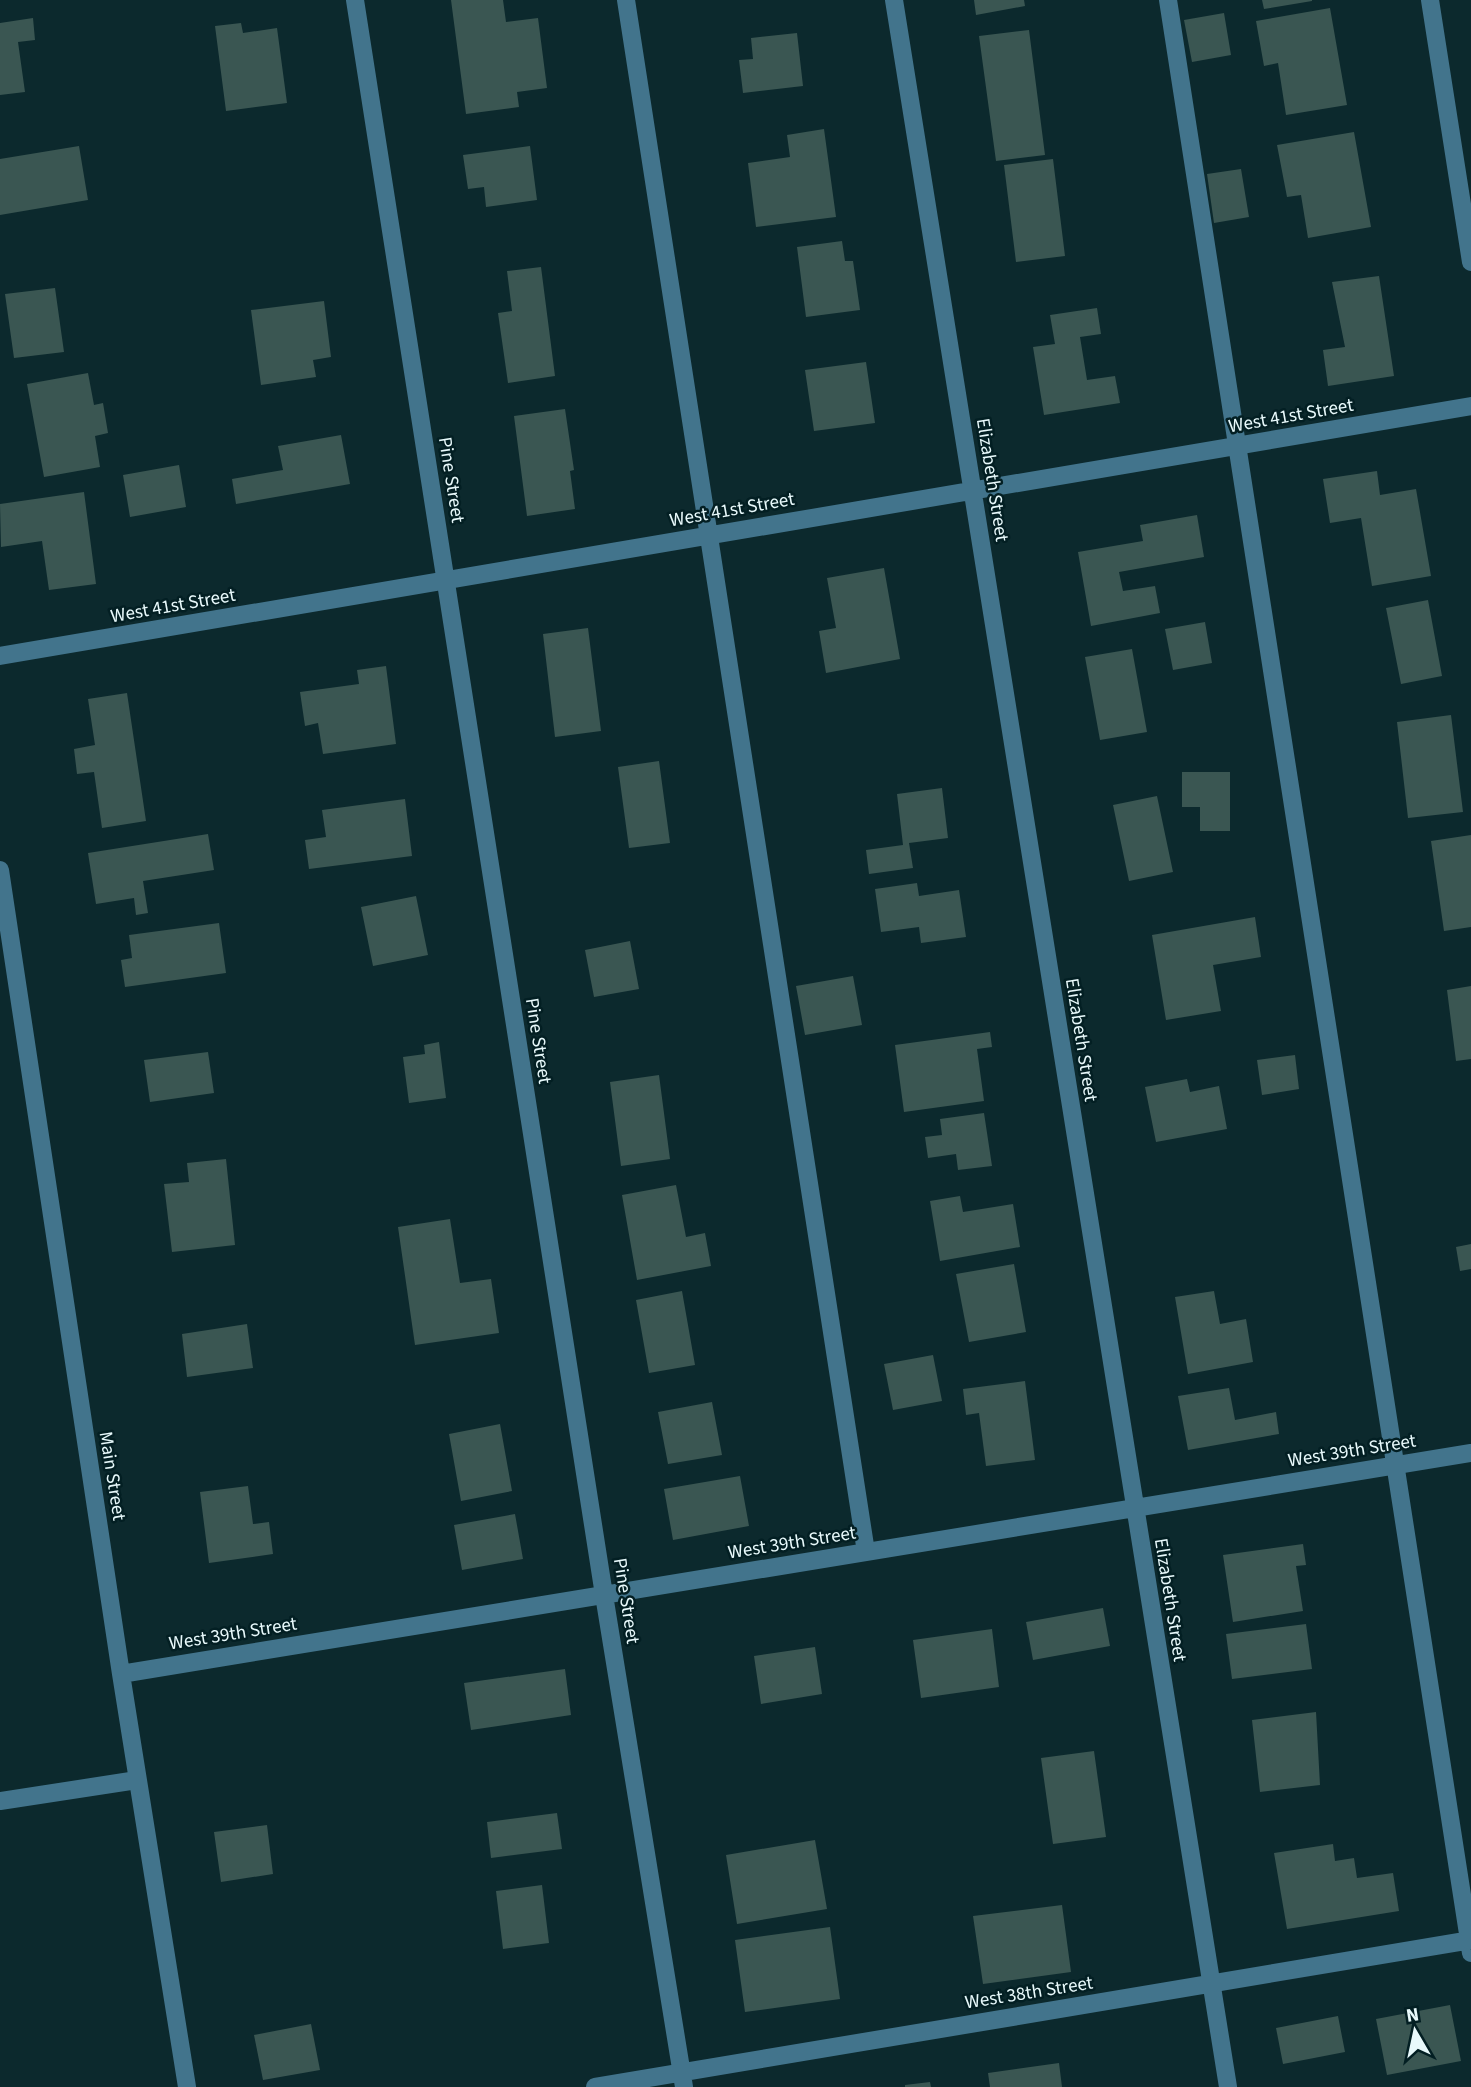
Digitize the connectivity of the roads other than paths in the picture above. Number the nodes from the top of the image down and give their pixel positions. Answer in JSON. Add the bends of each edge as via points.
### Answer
{"nodes":[{"id":1,"x":355,"y":0,"type":"edge"},
{"id":2,"x":626,"y":0,"type":"edge"},
{"id":3,"x":894,"y":0,"type":"edge"},
{"id":4,"x":1168,"y":0,"type":"edge"},
{"id":5,"x":1430,"y":0,"type":"edge"},
{"id":6,"x":1471,"y":262,"type":"edge"},
{"id":7,"x":1471,"y":407,"type":"edge"},
{"id":8,"x":1237,"y":446,"type":"junction"},
{"id":9,"x":973,"y":491,"type":"junction"},
{"id":10,"x":709,"y":536,"type":"junction"},
{"id":11,"x":445,"y":580,"type":"junction"},
{"id":12,"x":0,"y":656,"type":"edge"},
{"id":13,"x":0,"y":870,"type":"edge"},
{"id":14,"x":1471,"y":1453,"type":"edge"},
{"id":15,"x":1395,"y":1466,"type":"junction"},
{"id":16,"x":1134,"y":1508,"type":"junction"},
{"id":17,"x":866,"y":1552,"type":"junction"},
{"id":18,"x":604,"y":1595,"type":"junction"},
{"id":19,"x":121,"y":1674,"type":"junction"},
{"id":20,"x":137,"y":1780,"type":"junction"},
{"id":21,"x":0,"y":1801,"type":"edge"},
{"id":22,"x":1470,"y":1945,"type":"edge"},
{"id":23,"x":1211,"y":1984,"type":"junction"},
{"id":24,"x":683,"y":2080,"type":"edge"},
{"id":25,"x":187,"y":2087,"type":"edge"},
{"id":26,"x":595,"y":2087,"type":"edge"},
{"id":27,"x":1228,"y":2087,"type":"edge"}],
"edges":[{"from":1,"to":11,"type":"street","name":"Pine Street"},
{"from":2,"to":10,"type":"street"},
{"from":3,"to":9,"type":"street","name":"Elizabeth Street"},
{"from":4,"to":8,"type":"street"},
{"from":5,"to":6,"type":"street"},
{"from":7,"to":8,"type":"street","name":"West 41st Street"},
{"from":8,"to":9,"type":"street","name":"West 41st Street"},
{"from":8,"to":15,"type":"street"},
{"from":9,"to":10,"type":"street","name":"West 41st Street"},
{"from":9,"to":16,"type":"street","name":"Elizabeth Street"},
{"from":10,"to":11,"type":"street","name":"West 41st Street"},
{"from":10,"to":17,"type":"street"},
{"from":11,"to":12,"type":"street","name":"West 41st Street"},
{"from":11,"to":18,"type":"street","name":"Pine Street"},
{"from":13,"to":19,"type":"street","name":"Main Street"},
{"from":14,"to":15,"type":"street","name":"West 39th Street"},
{"from":15,"to":16,"type":"street","name":"West 39th Street"},
{"from":15,"to":22,"type":"street"},
{"from":16,"to":17,"type":"street","name":"West 39th Street"},
{"from":16,"to":23,"type":"street","name":"Elizabeth Street"},
{"from":17,"to":18,"type":"street","name":"West 39th Street"},
{"from":18,"to":19,"type":"street","name":"West 39th Street"},
{"from":18,"to":24,"type":"street","name":"Pine Street"},
{"from":19,"to":20,"type":"street","name":"Main Street"},
{"from":20,"to":21,"type":"street"},
{"from":20,"to":25,"type":"street","name":"Main Street"},
{"from":22,"to":23,"type":"street","name":"West 38th Street"},
{"from":23,"to":24,"type":"street","name":"West 38th Street"},
{"from":23,"to":27,"type":"street","name":"Elizabeth Street"},
{"from":24,"to":26,"type":"street","name":"West 38th Street"}]}
